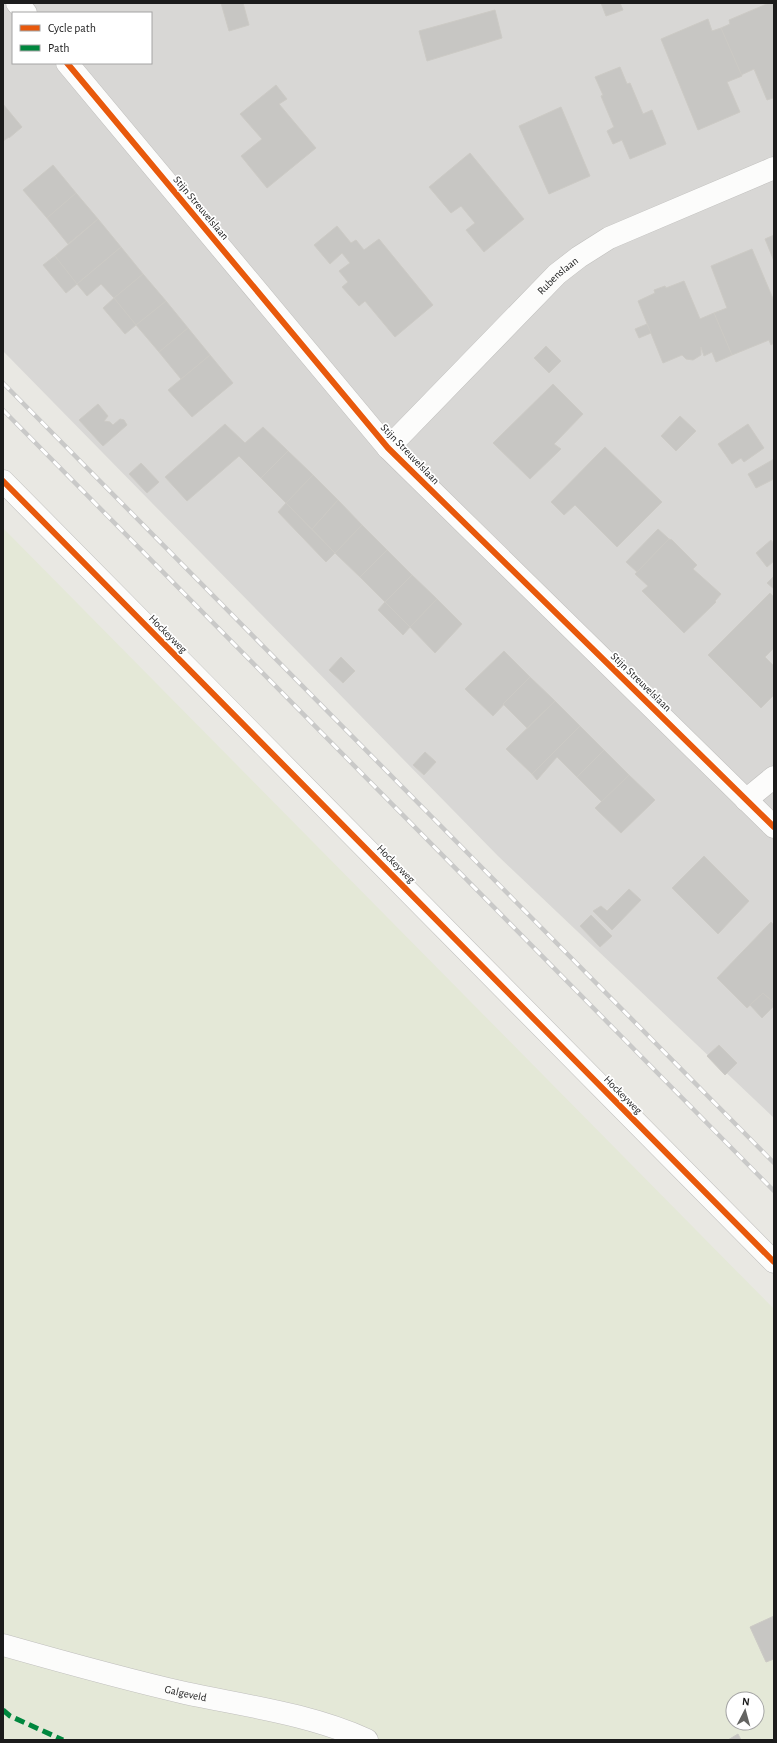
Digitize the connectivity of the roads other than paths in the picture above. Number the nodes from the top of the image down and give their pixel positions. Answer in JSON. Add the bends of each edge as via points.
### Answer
{"nodes":[{"id":1,"x":18,"y":3,"type":"edge"},
{"id":2,"x":25,"y":12,"type":"edge"},
{"id":3,"x":68,"y":64,"type":"edge"},
{"id":4,"x":774,"y":168,"type":"edge"},
{"id":5,"x":388,"y":448,"type":"junction"},
{"id":6,"x":3,"y":481,"type":"edge"},
{"id":7,"x":774,"y":777,"type":"edge"},
{"id":8,"x":746,"y":800,"type":"junction"},
{"id":9,"x":774,"y":827,"type":"edge"},
{"id":10,"x":774,"y":1262,"type":"edge"},
{"id":11,"x":3,"y":1645,"type":"edge"},
{"id":12,"x":368,"y":1740,"type":"edge"}],
"edges":[{"from":1,"to":2,"type":"street"},
{"from":3,"to":5,"type":"street","name":"Stijn Streuvelslaan"},
{"from":4,"to":5,"type":"street","name":"Rubenslaan","via":[[609,238],[579,257],[557,274]]},
{"from":5,"to":8,"type":"street","name":"Stijn Streuvelslaan"},
{"from":6,"to":10,"type":"street","name":"Hockeyweg"},
{"from":7,"to":8,"type":"street"},
{"from":8,"to":9,"type":"street","name":"Stijn Streuvelslaan"},
{"from":11,"to":12,"type":"street","name":"Galgeveld","via":[[176,1691],[295,1716],[344,1729]]}]}
